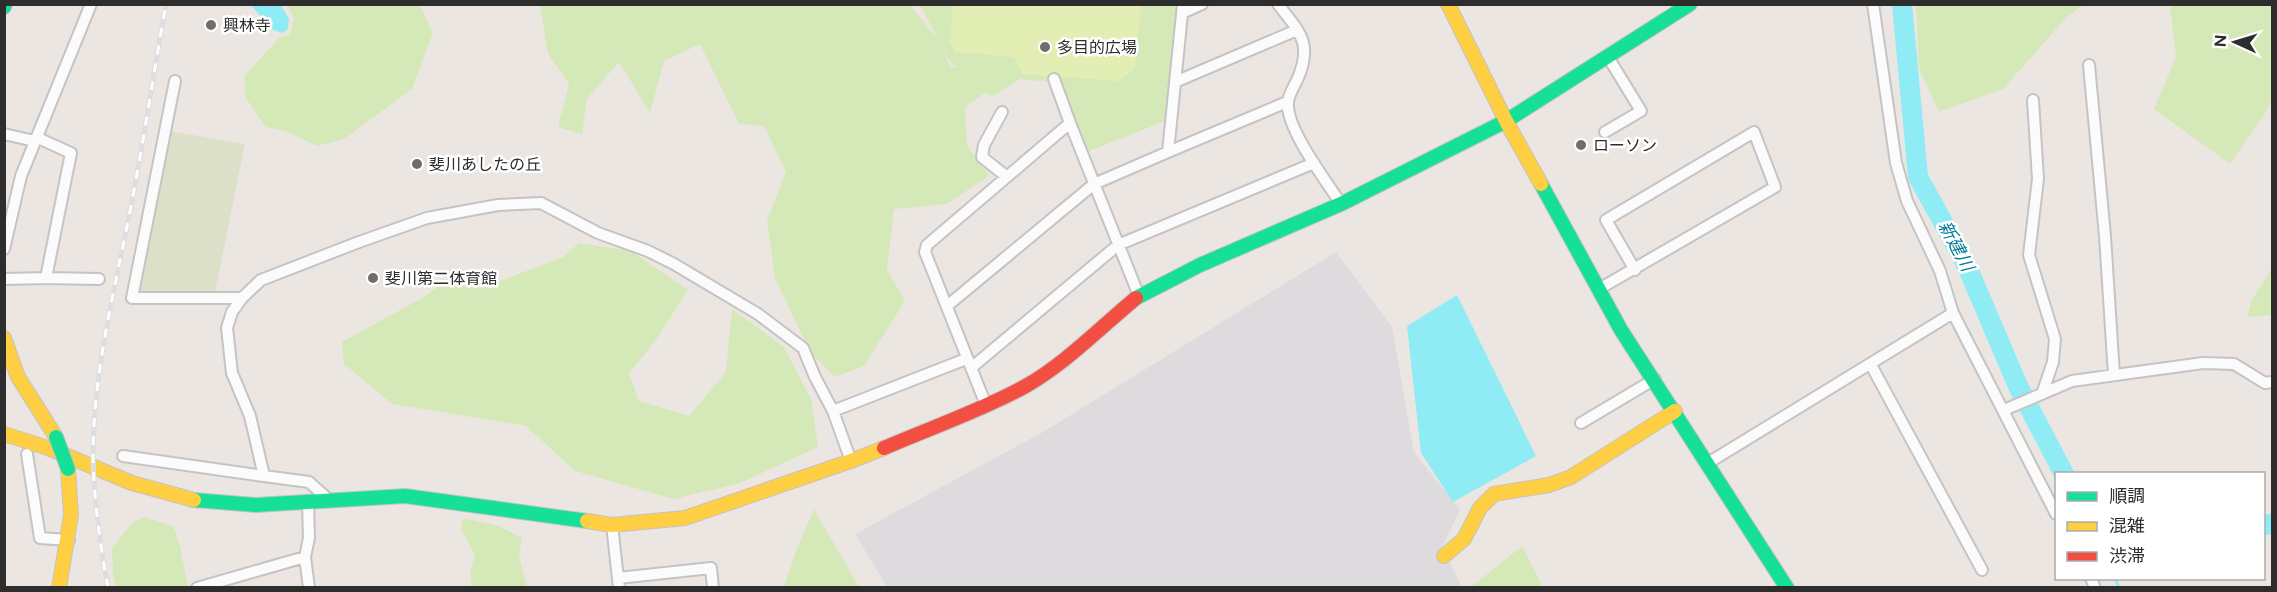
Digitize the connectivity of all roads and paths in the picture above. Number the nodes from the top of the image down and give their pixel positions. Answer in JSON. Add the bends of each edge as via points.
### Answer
{"nodes":[{"id":1,"x":91,"y":4,"type":"edge"},
{"id":2,"x":1202,"y":4,"type":"edge"},
{"id":3,"x":1278,"y":4,"type":"edge"},
{"id":4,"x":1448,"y":4,"type":"edge"},
{"id":5,"x":1690,"y":4,"type":"edge"},
{"id":6,"x":1873,"y":4,"type":"edge"},
{"id":7,"x":1183,"y":9,"type":"edge"},
{"id":8,"x":1297,"y":30,"type":"junction"},
{"id":9,"x":1608,"y":57,"type":"junction"},
{"id":10,"x":2089,"y":65,"type":"dead end"},
{"id":11,"x":1054,"y":79,"type":"dead end"},
{"id":12,"x":175,"y":81,"type":"dead end"},
{"id":13,"x":1175,"y":82,"type":"junction"},
{"id":14,"x":2033,"y":100,"type":"dead end"},
{"id":15,"x":1287,"y":102,"type":"junction"},
{"id":16,"x":1002,"y":112,"type":"dead end"},
{"id":17,"x":1506,"y":121,"type":"junction"},
{"id":18,"x":1070,"y":123,"type":"junction"},
{"id":19,"x":1605,"y":132,"type":"dead end"},
{"id":20,"x":4,"y":134,"type":"edge"},
{"id":21,"x":38,"y":138,"type":"junction"},
{"id":22,"x":1168,"y":152,"type":"junction"},
{"id":23,"x":1314,"y":163,"type":"junction"},
{"id":24,"x":1006,"y":177,"type":"junction"},
{"id":25,"x":1094,"y":184,"type":"junction"},
{"id":26,"x":1341,"y":204,"type":"junction"},
{"id":27,"x":1118,"y":245,"type":"junction"},
{"id":28,"x":4,"y":249,"type":"edge"},
{"id":29,"x":1635,"y":270,"type":"junction"},
{"id":30,"x":46,"y":278,"type":"junction"},
{"id":31,"x":4,"y":279,"type":"edge"},
{"id":32,"x":99,"y":279,"type":"dead end"},
{"id":33,"x":1599,"y":289,"type":"junction"},
{"id":34,"x":1139,"y":296,"type":"junction"},
{"id":35,"x":242,"y":298,"type":"junction"},
{"id":36,"x":946,"y":306,"type":"junction"},
{"id":37,"x":1953,"y":313,"type":"junction"},
{"id":38,"x":4,"y":338,"type":"edge"},
{"id":39,"x":969,"y":363,"type":"junction"},
{"id":40,"x":1871,"y":365,"type":"junction"},
{"id":41,"x":2114,"y":375,"type":"junction"},
{"id":42,"x":1655,"y":379,"type":"junction"},
{"id":43,"x":2272,"y":382,"type":"edge"},
{"id":44,"x":2042,"y":394,"type":"junction"},
{"id":45,"x":986,"y":405,"type":"junction"},
{"id":46,"x":2004,"y":410,"type":"junction"},
{"id":47,"x":833,"y":411,"type":"junction"},
{"id":48,"x":1675,"y":411,"type":"junction"},
{"id":49,"x":1581,"y":423,"type":"dead end"},
{"id":50,"x":4,"y":434,"type":"edge"},
{"id":51,"x":27,"y":454,"type":"dead end"},
{"id":52,"x":123,"y":456,"type":"dead end"},
{"id":53,"x":851,"y":461,"type":"junction"},
{"id":54,"x":1708,"y":463,"type":"junction"},
{"id":55,"x":264,"y":476,"type":"junction"},
{"id":56,"x":329,"y":500,"type":"junction"},
{"id":57,"x":308,"y":502,"type":"junction"},
{"id":58,"x":2055,"y":512,"type":"edge"},
{"id":59,"x":612,"y":525,"type":"junction"},
{"id":60,"x":69,"y":540,"type":"junction"},
{"id":61,"x":305,"y":556,"type":"junction"},
{"id":62,"x":1444,"y":556,"type":"dead end"},
{"id":63,"x":1982,"y":570,"type":"dead end"},
{"id":64,"x":237,"y":582,"type":"edge"},
{"id":65,"x":618,"y":583,"type":"edge"},
{"id":66,"x":59,"y":588,"type":"edge"},
{"id":67,"x":197,"y":588,"type":"edge"},
{"id":68,"x":309,"y":588,"type":"edge"},
{"id":69,"x":713,"y":588,"type":"edge"},
{"id":70,"x":1787,"y":588,"type":"edge"}],
"edges":[{"from":1,"to":21,"type":"street"},
{"from":2,"to":7,"type":"street"},
{"from":3,"to":8,"type":"street"},
{"from":4,"to":17,"type":"street"},
{"from":5,"to":9,"type":"street"},
{"from":6,"to":37,"type":"street","via":[[1896,163],[1907,201],[1940,271]]},
{"from":7,"to":13,"type":"street"},
{"from":8,"to":13,"type":"street"},
{"from":8,"to":15,"type":"street","via":[[1305,48],[1304,63]]},
{"from":9,"to":17,"type":"street"},
{"from":9,"to":19,"type":"street","via":[[1641,111]]},
{"from":10,"to":41,"type":"street"},
{"from":11,"to":18,"type":"street"},
{"from":12,"to":35,"type":"street","via":[[132,298]]},
{"from":13,"to":22,"type":"street"},
{"from":14,"to":44,"type":"street","via":[[2038,180],[2029,255],[2055,339],[2053,362]]},
{"from":15,"to":22,"type":"street"},
{"from":15,"to":23,"type":"street","via":[[1295,131]]},
{"from":16,"to":24,"type":"street","via":[[984,145],[982,157]]},
{"from":17,"to":26,"type":"street"},
{"from":17,"to":33,"type":"street"},
{"from":18,"to":24,"type":"street"},
{"from":18,"to":25,"type":"street"},
{"from":20,"to":21,"type":"street"},
{"from":21,"to":28,"type":"street","via":[[21,176]]},
{"from":21,"to":30,"type":"street","via":[[71,153]]},
{"from":22,"to":25,"type":"street"},
{"from":23,"to":26,"type":"street"},
{"from":23,"to":27,"type":"street"},
{"from":24,"to":36,"type":"street","via":[[927,245],[925,252]]},
{"from":25,"to":27,"type":"street"},
{"from":25,"to":36,"type":"street"},
{"from":26,"to":34,"type":"street","via":[[1180,274]]},
{"from":27,"to":34,"type":"street"},
{"from":27,"to":39,"type":"street"},
{"from":29,"to":29,"type":"street","via":[[1775,187],[1754,132],[1606,219]]},
{"from":29,"to":33,"type":"street"},
{"from":30,"to":31,"type":"street"},
{"from":30,"to":32,"type":"street"},
{"from":33,"to":42,"type":"street"},
{"from":34,"to":45,"type":"street","via":[[1058,364],[1026,386]]},
{"from":35,"to":47,"type":"street","via":[[261,280],[427,218],[498,205],[541,203],[598,233],[674,264],[758,314],[803,348]]},
{"from":35,"to":55,"type":"street","via":[[227,328],[232,373],[250,416]]},
{"from":36,"to":39,"type":"street"},
{"from":37,"to":40,"type":"street"},
{"from":37,"to":46,"type":"street"},
{"from":38,"to":60,"type":"street","bridge":true,"via":[[17,375],[56,437],[68,469],[73,512]]},
{"from":39,"to":45,"type":"street"},
{"from":39,"to":47,"type":"street"},
{"from":40,"to":54,"type":"street"},
{"from":40,"to":63,"type":"street"},
{"from":41,"to":43,"type":"street","via":[[2203,363],[2234,364],[2265,384]]},
{"from":41,"to":44,"type":"street","via":[[2072,381]]},
{"from":42,"to":48,"type":"street"},
{"from":42,"to":49,"type":"street"},
{"from":44,"to":46,"type":"street"},
{"from":45,"to":53,"type":"street"},
{"from":46,"to":58,"type":"street"},
{"from":47,"to":53,"type":"street"},
{"from":48,"to":54,"type":"street"},
{"from":48,"to":62,"type":"street","via":[[1571,477],[1494,494],[1480,508],[1464,539]]},
{"from":50,"to":57,"type":"street","via":[[132,483],[197,501],[256,505]]},
{"from":51,"to":60,"type":"street","via":[[40,538]]},
{"from":52,"to":55,"type":"street"},
{"from":53,"to":59,"type":"street","via":[[685,518]]},
{"from":54,"to":70,"type":"street"},
{"from":55,"to":56,"type":"street","via":[[309,482]]},
{"from":56,"to":57,"type":"street"},
{"from":56,"to":59,"type":"street","via":[[405,496]]},
{"from":57,"to":61,"type":"street"},
{"from":59,"to":65,"type":"street"},
{"from":60,"to":66,"type":"street"},
{"from":61,"to":64,"type":"street"},
{"from":61,"to":68,"type":"street"},
{"from":64,"to":67,"type":"street"},
{"from":65,"to":69,"type":"street","via":[[711,568]]}]}
